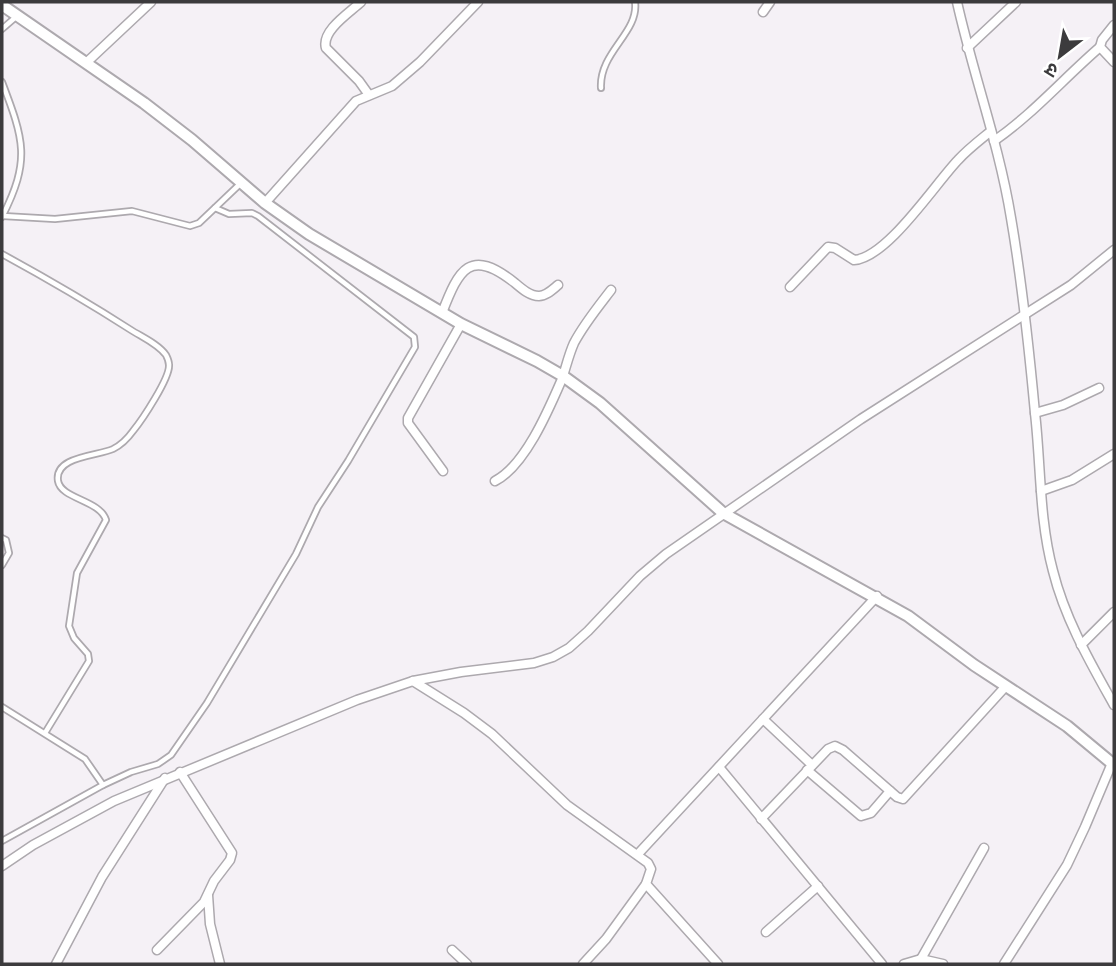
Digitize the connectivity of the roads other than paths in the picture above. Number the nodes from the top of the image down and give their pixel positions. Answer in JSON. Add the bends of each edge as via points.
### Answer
{"nodes":[{"id":1,"x":151,"y":2,"type":"edge"},
{"id":2,"x":361,"y":2,"type":"edge"},
{"id":3,"x":478,"y":2,"type":"edge"},
{"id":4,"x":635,"y":2,"type":"edge"},
{"id":5,"x":771,"y":2,"type":"edge"},
{"id":6,"x":957,"y":2,"type":"edge"},
{"id":7,"x":1016,"y":2,"type":"edge"},
{"id":8,"x":2,"y":5,"type":"edge"},
{"id":9,"x":763,"y":12,"type":"dead end"},
{"id":10,"x":18,"y":16,"type":"junction"},
{"id":11,"x":1114,"y":25,"type":"edge"},
{"id":12,"x":2,"y":29,"type":"edge"},
{"id":13,"x":1100,"y":47,"type":"junction"},
{"id":14,"x":967,"y":48,"type":"junction"},
{"id":15,"x":1114,"y":62,"type":"edge"},
{"id":16,"x":86,"y":63,"type":"junction"},
{"id":17,"x":2,"y":82,"type":"edge"},
{"id":18,"x":601,"y":88,"type":"dead end"},
{"id":19,"x":369,"y":95,"type":"junction"},
{"id":20,"x":991,"y":131,"type":"junction"},
{"id":21,"x":994,"y":141,"type":"junction"},
{"id":22,"x":241,"y":183,"type":"junction"},
{"id":23,"x":265,"y":203,"type":"junction"},
{"id":24,"x":215,"y":208,"type":"junction"},
{"id":25,"x":2,"y":216,"type":"edge"},
{"id":26,"x":1114,"y":250,"type":"edge"},
{"id":27,"x":2,"y":254,"type":"edge"},
{"id":28,"x":558,"y":285,"type":"dead end"},
{"id":29,"x":790,"y":287,"type":"dead end"},
{"id":30,"x":611,"y":290,"type":"dead end"},
{"id":31,"x":442,"y":313,"type":"junction"},
{"id":32,"x":1024,"y":313,"type":"junction"},
{"id":33,"x":461,"y":324,"type":"junction"},
{"id":34,"x":563,"y":376,"type":"junction"},
{"id":35,"x":1099,"y":388,"type":"dead end"},
{"id":36,"x":1035,"y":413,"type":"junction"},
{"id":37,"x":1114,"y":454,"type":"edge"},
{"id":38,"x":443,"y":471,"type":"dead end"},
{"id":39,"x":495,"y":481,"type":"dead end"},
{"id":40,"x":1041,"y":491,"type":"junction"},
{"id":41,"x":723,"y":513,"type":"junction"},
{"id":42,"x":2,"y":538,"type":"edge"},
{"id":43,"x":2,"y":565,"type":"edge"},
{"id":44,"x":877,"y":596,"type":"junction"},
{"id":45,"x":1114,"y":612,"type":"edge"},
{"id":46,"x":1081,"y":645,"type":"junction"},
{"id":47,"x":413,"y":681,"type":"junction"},
{"id":48,"x":1006,"y":686,"type":"junction"},
{"id":49,"x":1114,"y":705,"type":"edge"},
{"id":50,"x":2,"y":707,"type":"edge"},
{"id":51,"x":763,"y":719,"type":"junction"},
{"id":52,"x":45,"y":733,"type":"junction"},
{"id":53,"x":1113,"y":764,"type":"edge"},
{"id":54,"x":719,"y":767,"type":"junction"},
{"id":55,"x":810,"y":768,"type":"junction"},
{"id":56,"x":180,"y":772,"type":"junction"},
{"id":57,"x":165,"y":778,"type":"junction"},
{"id":58,"x":103,"y":785,"type":"junction"},
{"id":59,"x":890,"y":791,"type":"junction"},
{"id":60,"x":761,"y":819,"type":"junction"},
{"id":61,"x":2,"y":841,"type":"edge"},
{"id":62,"x":984,"y":848,"type":"dead end"},
{"id":63,"x":638,"y":854,"type":"junction"},
{"id":64,"x":2,"y":866,"type":"edge"},
{"id":65,"x":646,"y":884,"type":"junction"},
{"id":66,"x":818,"y":886,"type":"junction"},
{"id":67,"x":208,"y":895,"type":"junction"},
{"id":68,"x":766,"y":932,"type":"dead end"},
{"id":69,"x":157,"y":950,"type":"dead end"},
{"id":70,"x":452,"y":950,"type":"dead end"},
{"id":71,"x":921,"y":959,"type":"junction"},
{"id":72,"x":56,"y":964,"type":"edge"},
{"id":73,"x":220,"y":964,"type":"edge"},
{"id":74,"x":467,"y":964,"type":"edge"},
{"id":75,"x":583,"y":964,"type":"edge"},
{"id":76,"x":718,"y":964,"type":"edge"},
{"id":77,"x":883,"y":964,"type":"edge"},
{"id":78,"x":904,"y":964,"type":"edge"},
{"id":79,"x":943,"y":964,"type":"edge"},
{"id":80,"x":1004,"y":964,"type":"edge"}],
"edges":[{"from":1,"to":16,"type":"street"},
{"from":2,"to":19,"type":"street","via":[[327,34],[324,44]]},
{"from":3,"to":19,"type":"street","via":[[393,86]]},
{"from":4,"to":18,"type":"lane","via":[[631,23],[602,68]]},
{"from":5,"to":9,"type":"street"},
{"from":6,"to":14,"type":"street"},
{"from":7,"to":14,"type":"street"},
{"from":8,"to":10,"type":"street"},
{"from":10,"to":12,"type":"lane"},
{"from":10,"to":16,"type":"street"},
{"from":11,"to":13,"type":"street"},
{"from":13,"to":15,"type":"street"},
{"from":13,"to":21,"type":"street","via":[[1030,114]]},
{"from":14,"to":20,"type":"street"},
{"from":16,"to":22,"type":"street","via":[[192,140]]},
{"from":17,"to":25,"type":"lane","via":[[22,146],[18,184]]},
{"from":19,"to":23,"type":"street","via":[[356,101]]},
{"from":20,"to":21,"type":"street"},
{"from":20,"to":29,"type":"street","via":[[960,158],[873,254],[854,260],[828,247]]},
{"from":21,"to":32,"type":"street","via":[[1011,218]]},
{"from":22,"to":23,"type":"street"},
{"from":22,"to":24,"type":"lane"},
{"from":23,"to":31,"type":"street"},
{"from":24,"to":25,"type":"lane","via":[[190,226],[131,211],[55,219]]},
{"from":24,"to":58,"type":"lane","via":[[258,216],[414,337],[415,347],[214,692],[171,755]]},
{"from":26,"to":32,"type":"street"},
{"from":27,"to":52,"type":"lane","via":[[158,347],[169,365],[163,383],[124,441],[113,449],[72,460],[57,478],[64,490],[100,511],[106,520],[77,573],[69,626],[89,661]]},
{"from":28,"to":31,"type":"street","via":[[546,295],[530,294],[500,271],[477,264],[455,281]]},
{"from":30,"to":34,"type":"street","via":[[577,337]]},
{"from":31,"to":33,"type":"street"},
{"from":32,"to":36,"type":"street"},
{"from":32,"to":41,"type":"street"},
{"from":33,"to":34,"type":"street"},
{"from":33,"to":38,"type":"street","via":[[408,418]]},
{"from":34,"to":39,"type":"street","via":[[523,453]]},
{"from":34,"to":41,"type":"street","via":[[600,403]]},
{"from":35,"to":36,"type":"street"},
{"from":36,"to":40,"type":"street"},
{"from":37,"to":40,"type":"street","via":[[1072,480]]},
{"from":40,"to":46,"type":"street","via":[[1053,570]]},
{"from":41,"to":44,"type":"street"},
{"from":41,"to":47,"type":"street","via":[[657,561],[588,631],[553,657]]},
{"from":42,"to":43,"type":"lane","via":[[9,553]]},
{"from":44,"to":48,"type":"street"},
{"from":44,"to":51,"type":"street"},
{"from":45,"to":46,"type":"street"},
{"from":46,"to":49,"type":"street"},
{"from":47,"to":56,"type":"street","via":[[357,699]]},
{"from":47,"to":63,"type":"street","via":[[492,734],[567,804]]},
{"from":48,"to":53,"type":"street"},
{"from":48,"to":59,"type":"street","via":[[908,796],[903,799]]},
{"from":50,"to":52,"type":"lane"},
{"from":51,"to":54,"type":"street"},
{"from":51,"to":55,"type":"street"},
{"from":52,"to":58,"type":"lane","via":[[85,759]]},
{"from":53,"to":80,"type":"street","via":[[1066,865]]},
{"from":54,"to":60,"type":"street"},
{"from":54,"to":63,"type":"street"},
{"from":55,"to":59,"type":"street","via":[[835,746]]},
{"from":55,"to":59,"type":"street","via":[[861,816],[871,813]]},
{"from":55,"to":60,"type":"street"},
{"from":56,"to":57,"type":"street"},
{"from":56,"to":67,"type":"street","via":[[232,853]]},
{"from":57,"to":64,"type":"street","via":[[74,822]]},
{"from":57,"to":72,"type":"street","via":[[102,877]]},
{"from":58,"to":61,"type":"lane"},
{"from":60,"to":66,"type":"street"},
{"from":62,"to":71,"type":"street"},
{"from":63,"to":65,"type":"street","via":[[651,869]]},
{"from":65,"to":75,"type":"street"},
{"from":65,"to":76,"type":"street"},
{"from":66,"to":68,"type":"street"},
{"from":66,"to":77,"type":"street"},
{"from":67,"to":69,"type":"street"},
{"from":67,"to":73,"type":"street"},
{"from":70,"to":74,"type":"street"},
{"from":71,"to":78,"type":"street"},
{"from":71,"to":79,"type":"street"}]}
